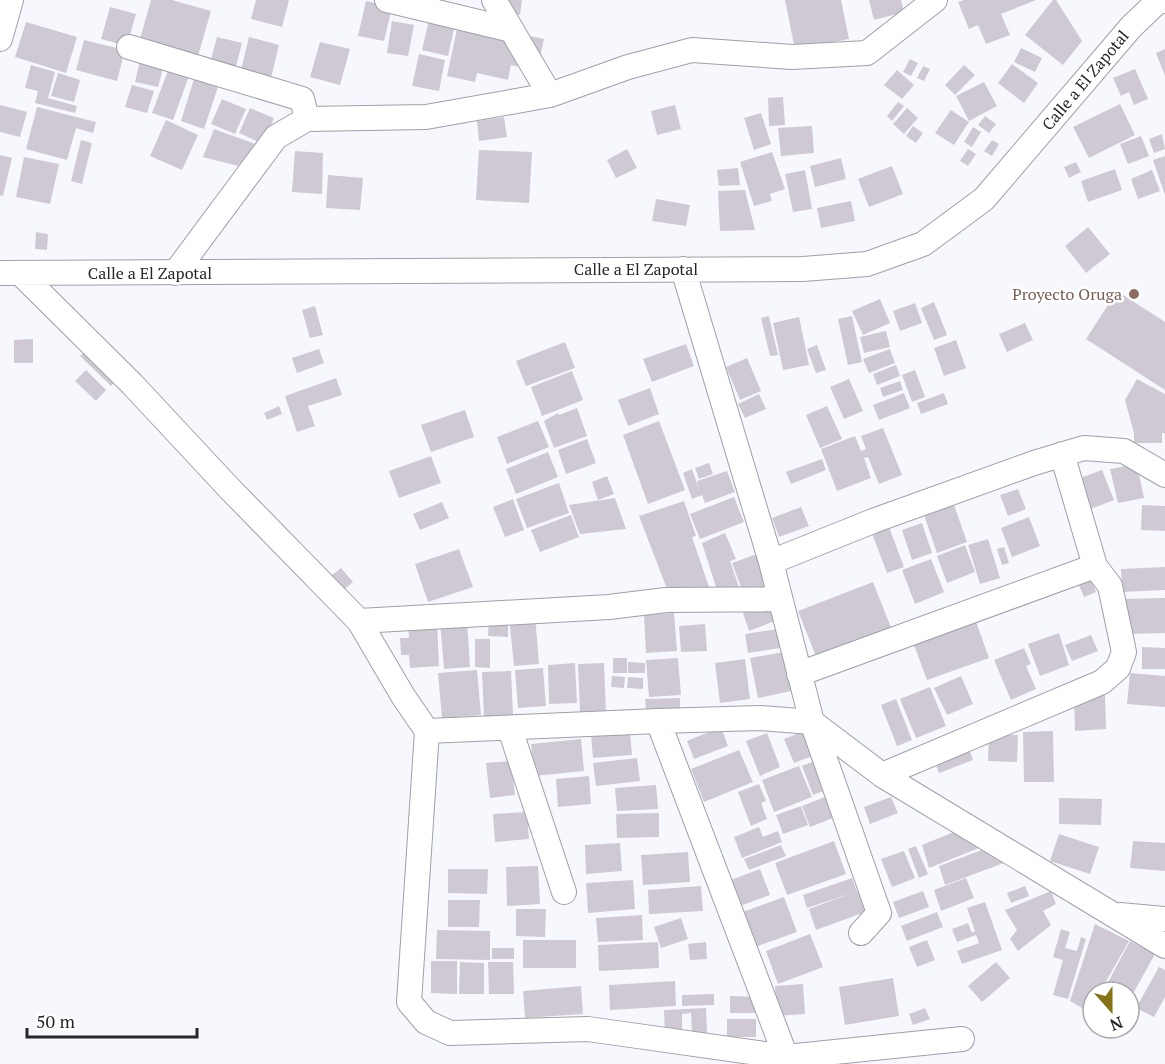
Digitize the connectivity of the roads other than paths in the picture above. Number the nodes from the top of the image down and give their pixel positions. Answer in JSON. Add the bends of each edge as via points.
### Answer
{"nodes":[{"id":1,"x":11,"y":0,"type":"edge"},
{"id":2,"x":387,"y":0,"type":"edge"},
{"id":3,"x":494,"y":0,"type":"edge"},
{"id":4,"x":935,"y":0,"type":"edge"},
{"id":5,"x":1158,"y":1,"type":"edge"},
{"id":6,"x":512,"y":30,"type":"junction"},
{"id":7,"x":0,"y":39,"type":"edge"},
{"id":8,"x":129,"y":47,"type":"dead end"},
{"id":9,"x":550,"y":96,"type":"junction"},
{"id":10,"x":307,"y":119,"type":"junction"},
{"id":11,"x":683,"y":269,"type":"junction"},
{"id":12,"x":175,"y":273,"type":"junction"},
{"id":13,"x":10,"y":274,"type":"edge"},
{"id":14,"x":1062,"y":454,"type":"junction"},
{"id":15,"x":1165,"y":475,"type":"edge"},
{"id":16,"x":771,"y":562,"type":"junction"},
{"id":17,"x":1095,"y":566,"type":"junction"},
{"id":18,"x":780,"y":599,"type":"junction"},
{"id":19,"x":359,"y":621,"type":"junction"},
{"id":20,"x":800,"y":674,"type":"junction"},
{"id":21,"x":658,"y":721,"type":"junction"},
{"id":22,"x":812,"y":722,"type":"junction"},
{"id":23,"x":510,"y":729,"type":"junction"},
{"id":24,"x":427,"y":731,"type":"junction"},
{"id":25,"x":882,"y":775,"type":"junction"},
{"id":26,"x":564,"y":892,"type":"dead end"},
{"id":27,"x":1110,"y":914,"type":"junction"},
{"id":28,"x":1165,"y":919,"type":"edge"},
{"id":29,"x":861,"y":933,"type":"dead end"},
{"id":30,"x":1165,"y":946,"type":"edge"},
{"id":31,"x":962,"y":1039,"type":"dead end"},
{"id":32,"x":786,"y":1057,"type":"junction"}],
"edges":[{"from":1,"to":7,"type":"street"},
{"from":2,"to":6,"type":"street"},
{"from":3,"to":6,"type":"street"},
{"from":4,"to":9,"type":"street","via":[[867,54],[792,57],[692,50]]},
{"from":5,"to":11,"type":"street","name":"Calle a El Zapotal","via":[[1131,27],[984,199],[923,244],[867,264],[803,269]]},
{"from":6,"to":9,"type":"street"},
{"from":8,"to":10,"type":"street","via":[[302,99]]},
{"from":9,"to":10,"type":"street","via":[[426,117]]},
{"from":10,"to":12,"type":"street","via":[[276,137]]},
{"from":11,"to":12,"type":"street","name":"Calle a El Zapotal"},
{"from":11,"to":16,"type":"street"},
{"from":12,"to":13,"type":"street","name":"Calle a El Zapotal"},
{"from":13,"to":19,"type":"street","via":[[132,384]]},
{"from":14,"to":15,"type":"street","via":[[1084,448],[1124,451]]},
{"from":14,"to":16,"type":"street"},
{"from":14,"to":17,"type":"street"},
{"from":16,"to":18,"type":"street"},
{"from":17,"to":20,"type":"street"},
{"from":17,"to":25,"type":"street","via":[[1110,586],[1124,652],[1118,668],[1102,682]]},
{"from":18,"to":19,"type":"street","via":[[666,600],[609,607]]},
{"from":18,"to":20,"type":"street"},
{"from":19,"to":24,"type":"street"},
{"from":20,"to":22,"type":"street"},
{"from":21,"to":22,"type":"street","via":[[760,718]]},
{"from":21,"to":23,"type":"street"},
{"from":21,"to":32,"type":"street"},
{"from":22,"to":25,"type":"street"},
{"from":22,"to":29,"type":"street","via":[[879,913]]},
{"from":23,"to":24,"type":"street"},
{"from":23,"to":26,"type":"street"},
{"from":24,"to":32,"type":"street","via":[[409,1002],[426,1022],[450,1033],[588,1029]]},
{"from":25,"to":27,"type":"street"},
{"from":27,"to":28,"type":"street"},
{"from":27,"to":30,"type":"street"},
{"from":31,"to":32,"type":"street"}]}
